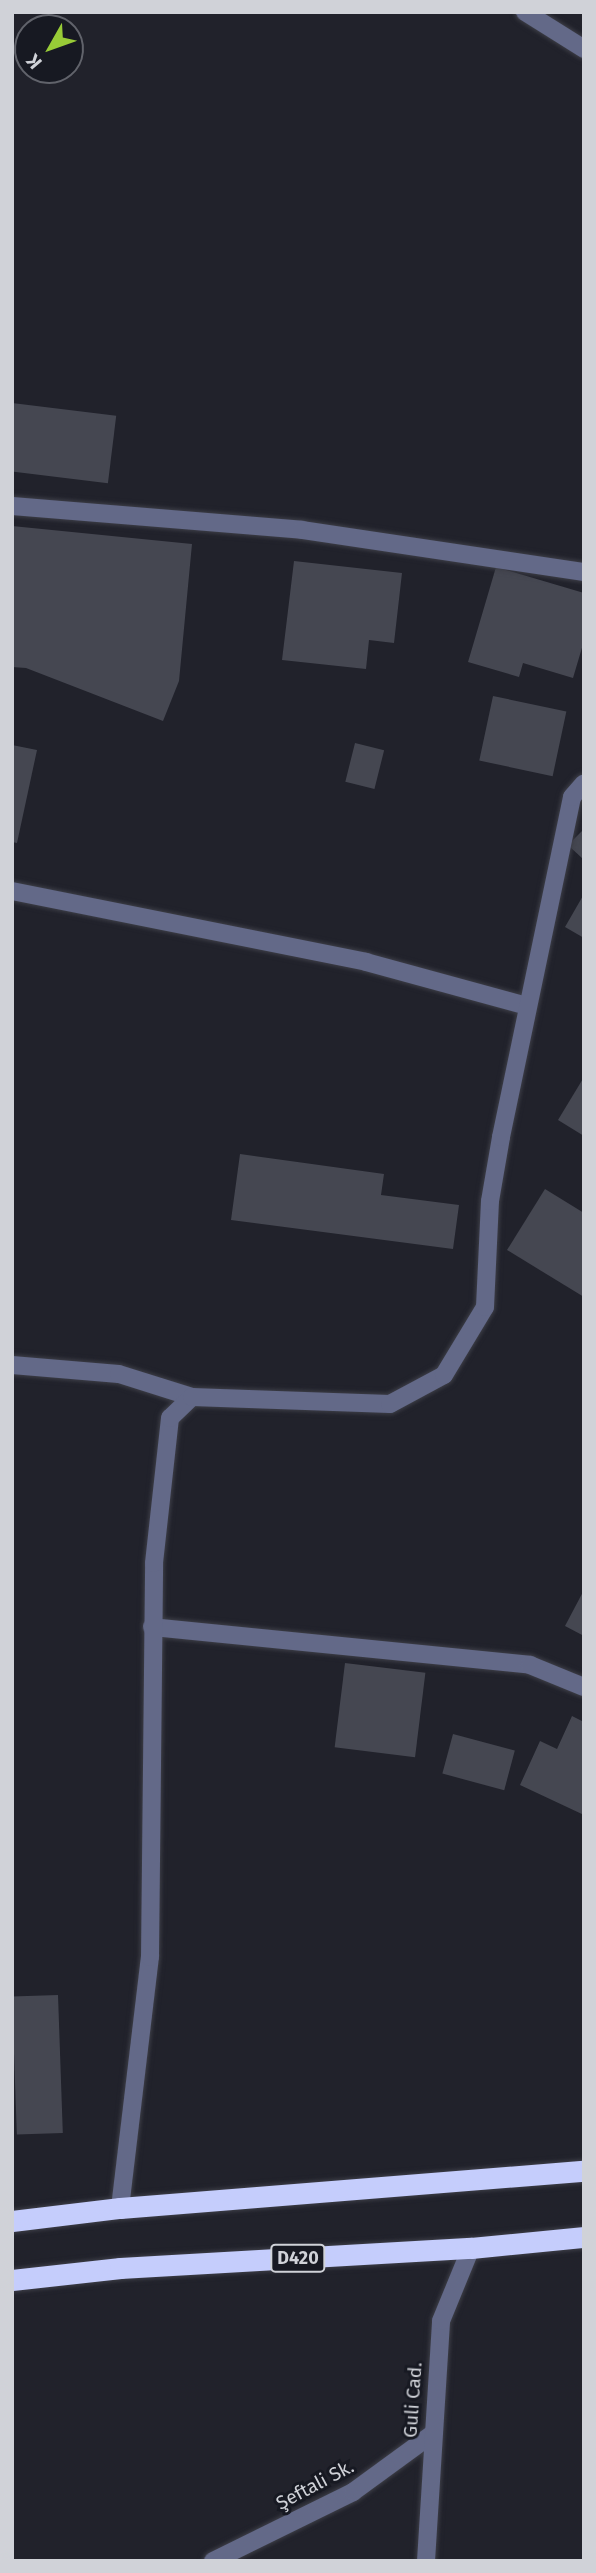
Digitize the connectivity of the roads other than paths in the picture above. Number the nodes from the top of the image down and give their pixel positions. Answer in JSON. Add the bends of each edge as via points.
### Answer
{"nodes":[{"id":1,"x":525,"y":12,"type":"edge"},
{"id":2,"x":584,"y":49,"type":"edge"},
{"id":3,"x":12,"y":506,"type":"edge"},
{"id":4,"x":584,"y":572,"type":"edge"},
{"id":5,"x":584,"y":783,"type":"edge"},
{"id":6,"x":12,"y":891,"type":"edge"},
{"id":7,"x":527,"y":1006,"type":"junction"},
{"id":8,"x":12,"y":1365,"type":"edge"},
{"id":9,"x":192,"y":1397,"type":"junction"},
{"id":10,"x":152,"y":1627,"type":"junction"},
{"id":11,"x":584,"y":1686,"type":"edge"},
{"id":12,"x":584,"y":2171,"type":"edge"},
{"id":13,"x":120,"y":2208,"type":"junction"},
{"id":14,"x":12,"y":2221,"type":"edge"},
{"id":15,"x":584,"y":2237,"type":"edge"},
{"id":16,"x":471,"y":2248,"type":"junction"},
{"id":17,"x":12,"y":2280,"type":"edge"},
{"id":18,"x":431,"y":2435,"type":"junction"},
{"id":19,"x":213,"y":2561,"type":"edge"},
{"id":20,"x":426,"y":2561,"type":"edge"}],
"edges":[{"from":1,"to":2,"type":"street"},
{"from":3,"to":4,"type":"street","via":[[302,530]]},
{"from":5,"to":7,"type":"street","via":[[572,797]]},
{"from":6,"to":7,"type":"street","via":[[366,962]]},
{"from":7,"to":9,"type":"street","via":[[490,1201],[485,1307],[444,1375],[390,1404]]},
{"from":8,"to":9,"type":"street","via":[[119,1374]]},
{"from":9,"to":10,"type":"street","via":[[170,1419],[154,1563]]},
{"from":10,"to":11,"type":"street","via":[[530,1665]]},
{"from":10,"to":13,"type":"street","via":[[150,1957]]},
{"from":12,"to":13,"type":"highway"},
{"from":13,"to":14,"type":"highway"},
{"from":15,"to":16,"type":"highway","number":"D420"},
{"from":16,"to":17,"type":"highway","number":"D420","via":[[120,2268]]},
{"from":16,"to":18,"type":"street","name":"Guli Cad.","via":[[441,2320]]},
{"from":18,"to":19,"type":"street","name":"Şeftali Sk.","via":[[353,2492]]},
{"from":18,"to":20,"type":"street","name":"Guli Cad."}]}
